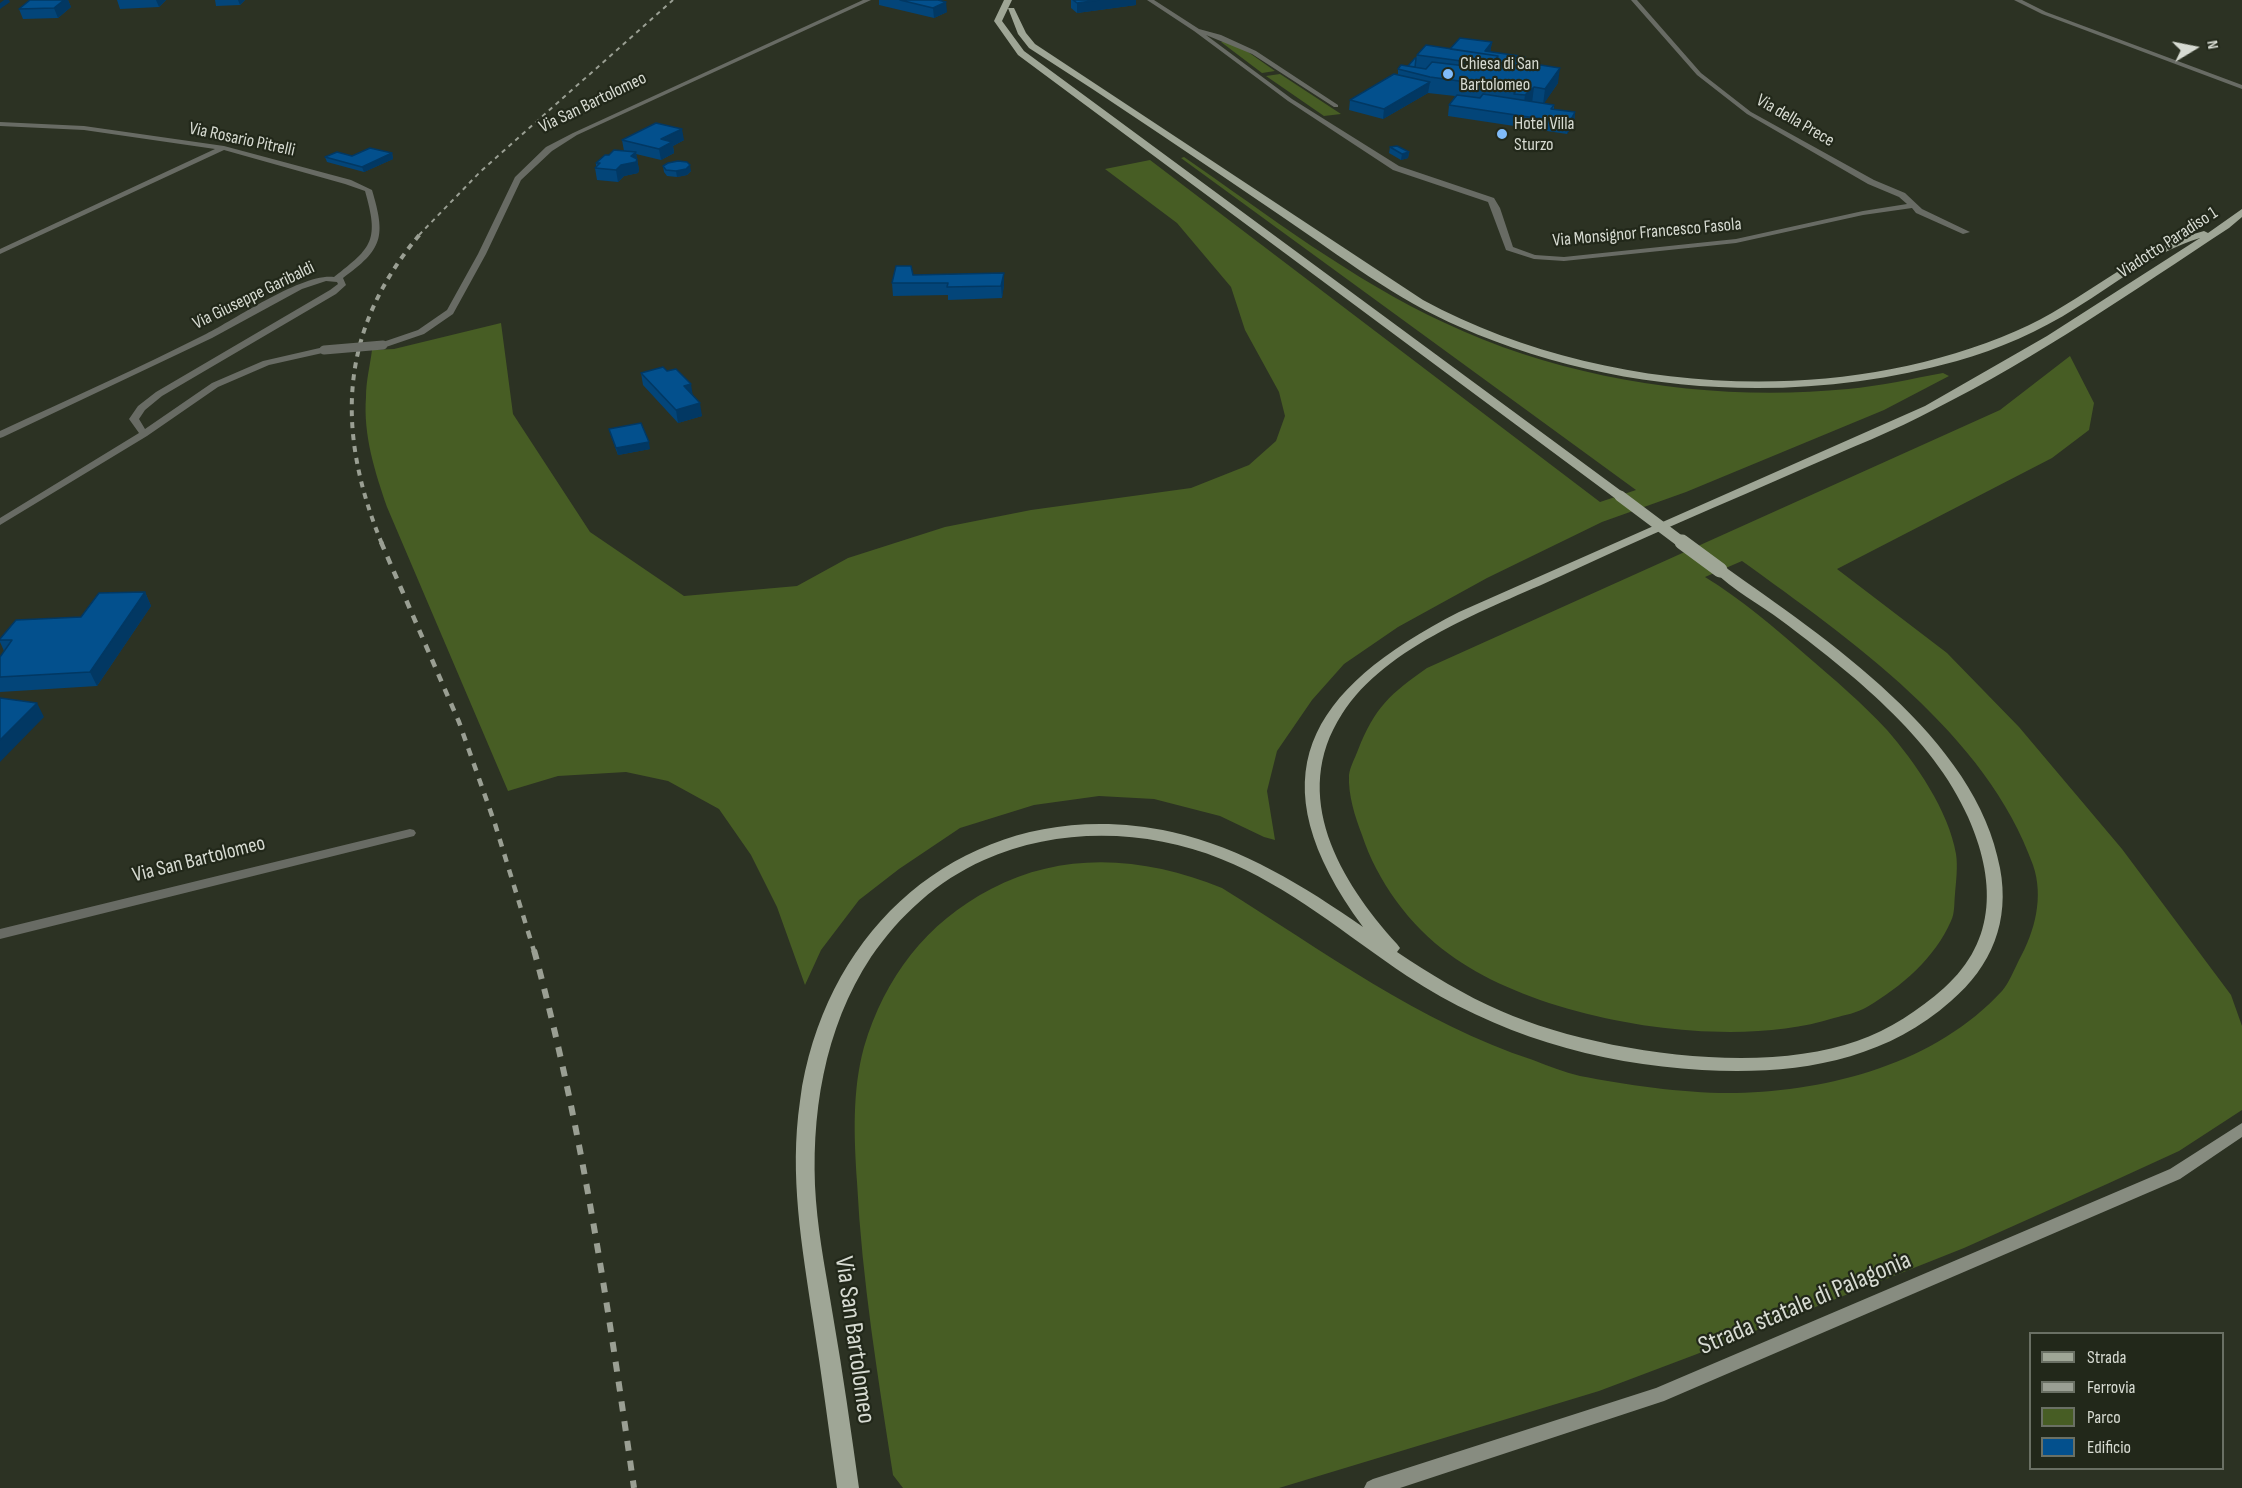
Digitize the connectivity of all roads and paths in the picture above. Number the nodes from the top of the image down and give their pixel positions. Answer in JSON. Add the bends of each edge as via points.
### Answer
{"nodes":[{"id":1,"x":868,"y":0,"type":"edge"},
{"id":2,"x":1018,"y":0,"type":"edge"},
{"id":3,"x":1150,"y":0,"type":"edge"},
{"id":4,"x":1634,"y":0,"type":"edge"},
{"id":5,"x":2017,"y":0,"type":"edge"},
{"id":6,"x":1010,"y":5,"type":"edge"},
{"id":7,"x":1196,"y":30,"type":"junction"},
{"id":8,"x":2242,"y":87,"type":"edge"},
{"id":9,"x":1336,"y":106,"type":"dead end"},
{"id":10,"x":0,"y":124,"type":"edge"},
{"id":11,"x":224,"y":148,"type":"junction"},
{"id":12,"x":1911,"y":206,"type":"junction"},
{"id":13,"x":2242,"y":212,"type":"edge"},
{"id":14,"x":2226,"y":226,"type":"junction"},
{"id":15,"x":1966,"y":232,"type":"dead end"},
{"id":16,"x":0,"y":252,"type":"edge"},
{"id":17,"x":337,"y":278,"type":"junction"},
{"id":18,"x":144,"y":434,"type":"junction"},
{"id":19,"x":0,"y":435,"type":"edge"},
{"id":20,"x":0,"y":522,"type":"edge"},
{"id":21,"x":410,"y":833,"type":"dead end"},
{"id":22,"x":0,"y":934,"type":"edge"},
{"id":23,"x":1437,"y":987,"type":"junction"},
{"id":24,"x":2242,"y":1129,"type":"edge"},
{"id":25,"x":848,"y":1488,"type":"edge"},
{"id":26,"x":1373,"y":1488,"type":"edge"}],
"edges":[{"from":1,"to":18,"type":"street","name":"Via San Bartolomeo","bridge":true,"via":[[549,149],[518,178],[450,312],[421,332],[383,345],[324,350],[276,360],[231,377]]},
{"from":2,"to":6,"type":"main road"},
{"from":3,"to":7,"type":"street","name":"Via Monsignor Francesco Fasola"},
{"from":4,"to":12,"type":"street","name":"Via della Prece","via":[[1698,74],[1749,113],[1871,182],[1902,195]]},
{"from":5,"to":8,"type":"street"},
{"from":6,"to":14,"type":"main road","via":[[1022,34],[1032,46],[1388,283],[1464,325],[1513,344],[1621,371],[1721,383],[1850,380],[1905,371],[1953,359],[2041,324],[2170,246]]},
{"from":6,"to":23,"type":"main road","bridge":true,"via":[[1004,29],[1021,52],[1805,631],[1893,705],[1956,781],[1978,822],[1992,860],[1996,902],[1988,944],[1967,974],[1943,1000],[1899,1032],[1857,1049],[1759,1065],[1655,1060],[1588,1048],[1533,1032],[1483,1012]]},
{"from":7,"to":9,"type":"street","via":[[1244,45]]},
{"from":7,"to":12,"type":"street","name":"Via Monsignor Francesco Fasola","via":[[1290,100],[1396,168],[1491,201],[1509,248],[1534,257],[1564,259],[1736,241]]},
{"from":10,"to":11,"type":"street","name":"Via Rosario Pitrelli","via":[[84,128]]},
{"from":11,"to":16,"type":"street"},
{"from":11,"to":17,"type":"street","name":"Via Rosario Pitrelli","via":[[368,190],[375,211],[377,238],[359,263]]},
{"from":12,"to":15,"type":"street","name":"Via della Prece"},
{"from":13,"to":14,"type":"main road","name":"Viadotto Paradiso 1"},
{"from":14,"to":23,"type":"main road","name":"Viadotto Paradiso 1","via":[[2024,355],[1932,406],[1462,616],[1390,659],[1355,689],[1334,713],[1321,742],[1312,772],[1313,812],[1324,851],[1363,918],[1389,947]]},
{"from":17,"to":18,"type":"street","name":"Via Giuseppe Garibaldi","via":[[343,282],[333,292],[141,408],[134,419]]},
{"from":17,"to":19,"type":"street","name":"Via Giuseppe Garibaldi","via":[[319,279],[299,287],[209,336]]},
{"from":18,"to":20,"type":"street"},
{"from":21,"to":22,"type":"street","name":"Via San Bartolomeo"},
{"from":23,"to":25,"type":"main road","name":"Via San Bartolomeo","via":[[1280,882],[1238,859],[1163,834],[1116,829],[1069,832],[1016,842],[949,871],[917,894],[886,924],[858,961],[835,1005],[816,1065],[806,1125],[806,1199]]},
{"from":24,"to":26,"type":"main road","name":"Strada statale di Palagonia","via":[[2175,1174],[1658,1395]]}]}
